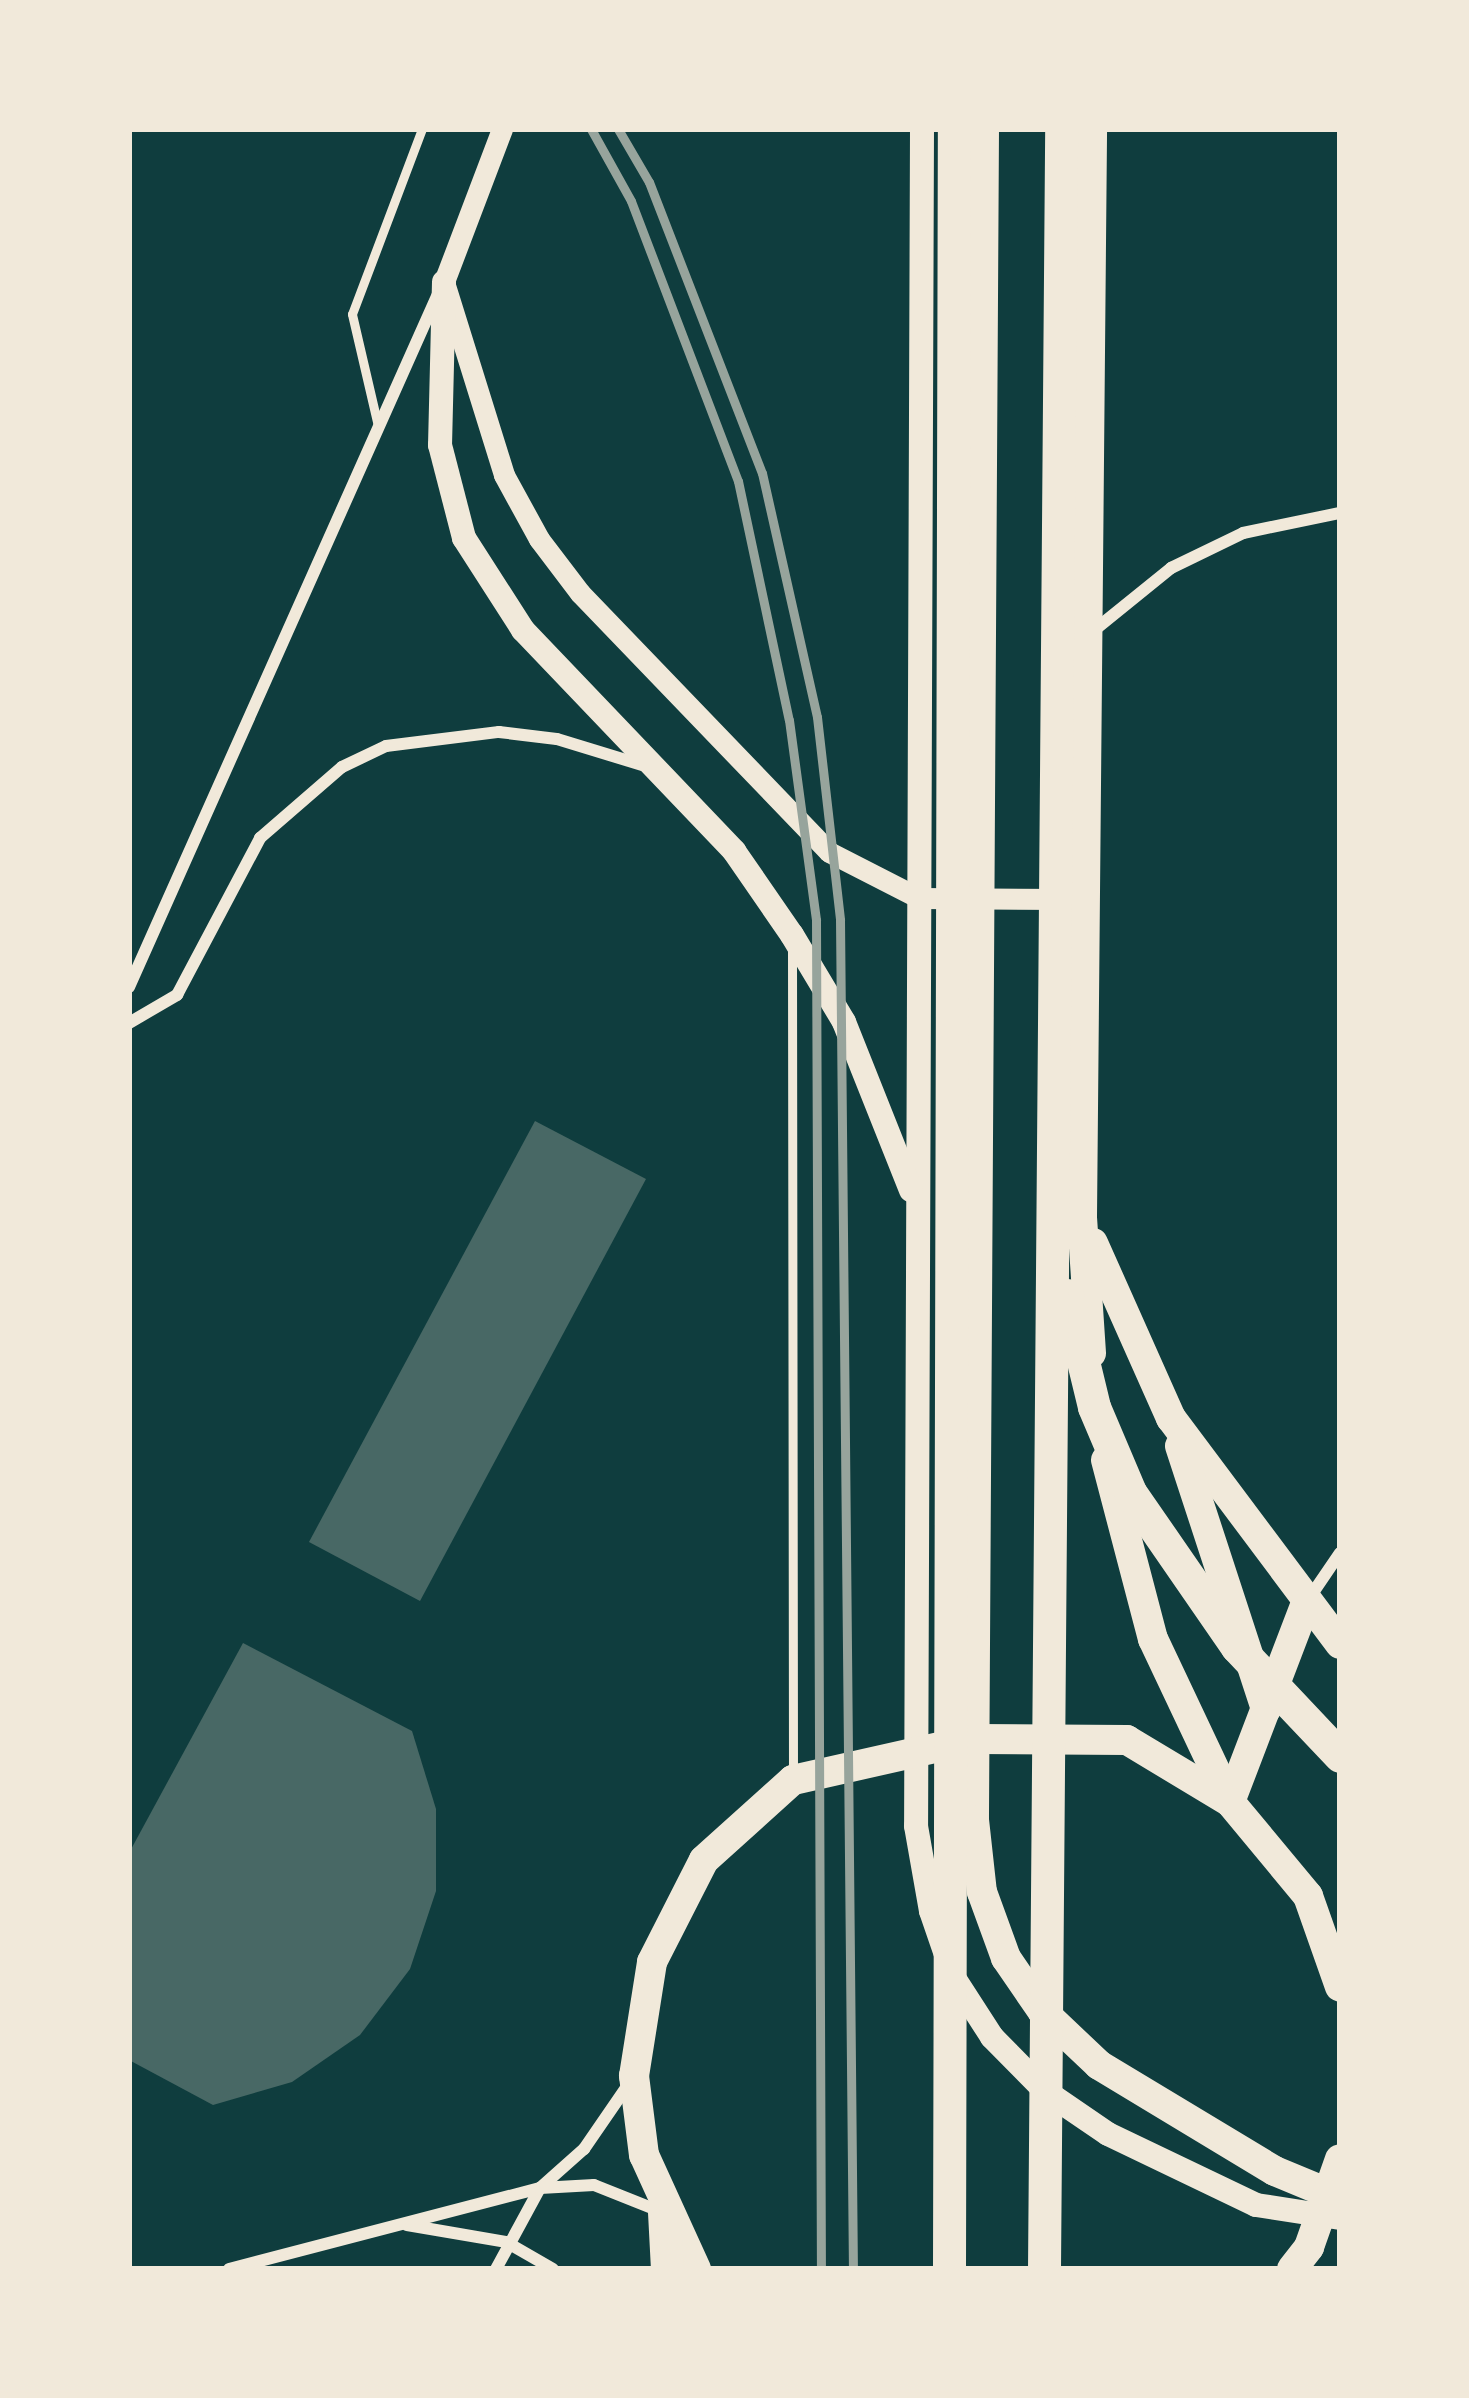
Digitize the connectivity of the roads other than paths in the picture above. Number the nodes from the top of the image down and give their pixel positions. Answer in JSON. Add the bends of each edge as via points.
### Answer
{"nodes":[{"id":1,"x":422,"y":129,"type":"edge"},
{"id":2,"x":502,"y":129,"type":"edge"},
{"id":3,"x":922,"y":129,"type":"edge"},
{"id":4,"x":954,"y":129,"type":"edge"},
{"id":5,"x":984,"y":129,"type":"edge"},
{"id":6,"x":1061,"y":129,"type":"edge"},
{"id":7,"x":1092,"y":129,"type":"edge"},
{"id":8,"x":443,"y":282,"type":"junction"},
{"id":9,"x":379,"y":428,"type":"junction"},
{"id":10,"x":1340,"y":513,"type":"edge"},
{"id":11,"x":1088,"y":636,"type":"junction"},
{"id":12,"x":658,"y":771,"type":"junction"},
{"id":13,"x":919,"y":898,"type":"junction"},
{"id":14,"x":979,"y":898,"type":"junction"},
{"id":15,"x":1085,"y":899,"type":"junction"},
{"id":16,"x":792,"y":934,"type":"junction"},
{"id":17,"x":129,"y":987,"type":"edge"},
{"id":18,"x":129,"y":1023,"type":"edge"},
{"id":19,"x":918,"y":1212,"type":"junction"},
{"id":20,"x":1067,"y":1216,"type":"junction"},
{"id":21,"x":1171,"y":1418,"type":"junction"},
{"id":22,"x":1340,"y":1553,"type":"edge"},
{"id":23,"x":1306,"y":1603,"type":"junction"},
{"id":24,"x":1340,"y":1644,"type":"edge"},
{"id":25,"x":1266,"y":1709,"type":"junction"},
{"id":26,"x":975,"y":1739,"type":"junction"},
{"id":27,"x":916,"y":1746,"type":"junction"},
{"id":28,"x":1340,"y":1756,"type":"edge"},
{"id":29,"x":793,"y":1780,"type":"junction"},
{"id":30,"x":1230,"y":1802,"type":"junction"},
{"id":31,"x":1307,"y":1896,"type":"junction"},
{"id":32,"x":1340,"y":1905,"type":"edge"},
{"id":33,"x":1340,"y":1987,"type":"edge"},
{"id":34,"x":634,"y":2076,"type":"junction"},
{"id":35,"x":1340,"y":2158,"type":"edge"},
{"id":36,"x":540,"y":2188,"type":"junction"},
{"id":37,"x":1332,"y":2206,"type":"edge"},
{"id":38,"x":664,"y":2212,"type":"junction"},
{"id":39,"x":402,"y":2224,"type":"junction"},
{"id":40,"x":506,"y":2242,"type":"junction"},
{"id":41,"x":229,"y":2269,"type":"edge"},
{"id":42,"x":496,"y":2269,"type":"edge"},
{"id":43,"x":554,"y":2269,"type":"edge"},
{"id":44,"x":668,"y":2269,"type":"edge"},
{"id":45,"x":696,"y":2269,"type":"edge"},
{"id":46,"x":949,"y":2269,"type":"edge"},
{"id":47,"x":1044,"y":2269,"type":"edge"},
{"id":48,"x":1292,"y":2269,"type":"edge"}],
"edges":[{"from":1,"to":9,"type":"lane","via":[[352,314]]},
{"from":2,"to":8,"type":"street"},
{"from":3,"to":13,"type":"main road"},
{"from":4,"to":46,"type":"highway"},
{"from":5,"to":14,"type":"main road"},
{"from":6,"to":20,"type":"highway"},
{"from":7,"to":11,"type":"main road"},
{"from":8,"to":9,"type":"street"},
{"from":8,"to":12,"type":"main road","via":[[440,445],[464,538],[523,630]]},
{"from":8,"to":13,"type":"street","via":[[504,475],[580,593],[789,818],[843,861]]},
{"from":9,"to":17,"type":"street"},
{"from":10,"to":11,"type":"street","via":[[1243,533],[1171,568]]},
{"from":11,"to":15,"type":"main road"},
{"from":12,"to":16,"type":"main road","via":[[734,851]]},
{"from":12,"to":18,"type":"street","via":[[605,750],[499,732],[386,746],[299,797],[260,838],[177,995]]},
{"from":13,"to":14,"type":"street"},
{"from":13,"to":19,"type":"main road"},
{"from":14,"to":15,"type":"street"},
{"from":14,"to":26,"type":"main road"},
{"from":15,"to":20,"type":"main road"},
{"from":16,"to":19,"type":"main road","via":[[844,1022]]},
{"from":16,"to":29,"type":"lane"},
{"from":19,"to":27,"type":"main road"},
{"from":20,"to":21,"type":"main road"},
{"from":20,"to":28,"type":"highway","via":[[1094,1407],[1130,1492],[1237,1647]]},
{"from":20,"to":30,"type":"main road","via":[[1128,1558],[1184,1718]]},
{"from":20,"to":47,"type":"highway"},
{"from":21,"to":23,"type":"main road"},
{"from":21,"to":25,"type":"main road"},
{"from":22,"to":23,"type":"street"},
{"from":23,"to":24,"type":"main road"},
{"from":23,"to":25,"type":"main road"},
{"from":25,"to":30,"type":"main road"},
{"from":26,"to":27,"type":"main road"},
{"from":26,"to":30,"type":"main road","via":[[1127,1740]]},
{"from":26,"to":37,"type":"main road","via":[[982,1892],[1006,1958],[1043,2012],[1099,2065]]},
{"from":27,"to":29,"type":"main road"},
{"from":27,"to":37,"type":"main road","via":[[916,1826],[932,1911],[954,1978],[992,2037],[1046,2091],[1108,2134],[1256,2205]]},
{"from":29,"to":34,"type":"main road","via":[[704,1860],[652,1962]]},
{"from":30,"to":31,"type":"main road"},
{"from":31,"to":32,"type":"main road"},
{"from":31,"to":33,"type":"main road"},
{"from":34,"to":36,"type":"street","via":[[584,2149]]},
{"from":34,"to":38,"type":"main road","via":[[644,2155]]},
{"from":35,"to":37,"type":"main road"},
{"from":36,"to":38,"type":"street","via":[[594,2185]]},
{"from":36,"to":39,"type":"street"},
{"from":36,"to":40,"type":"street"},
{"from":37,"to":48,"type":"main road"},
{"from":38,"to":44,"type":"highway"},
{"from":38,"to":45,"type":"main road"},
{"from":39,"to":40,"type":"street"},
{"from":39,"to":41,"type":"street"},
{"from":40,"to":42,"type":"street"},
{"from":40,"to":43,"type":"street"}]}
